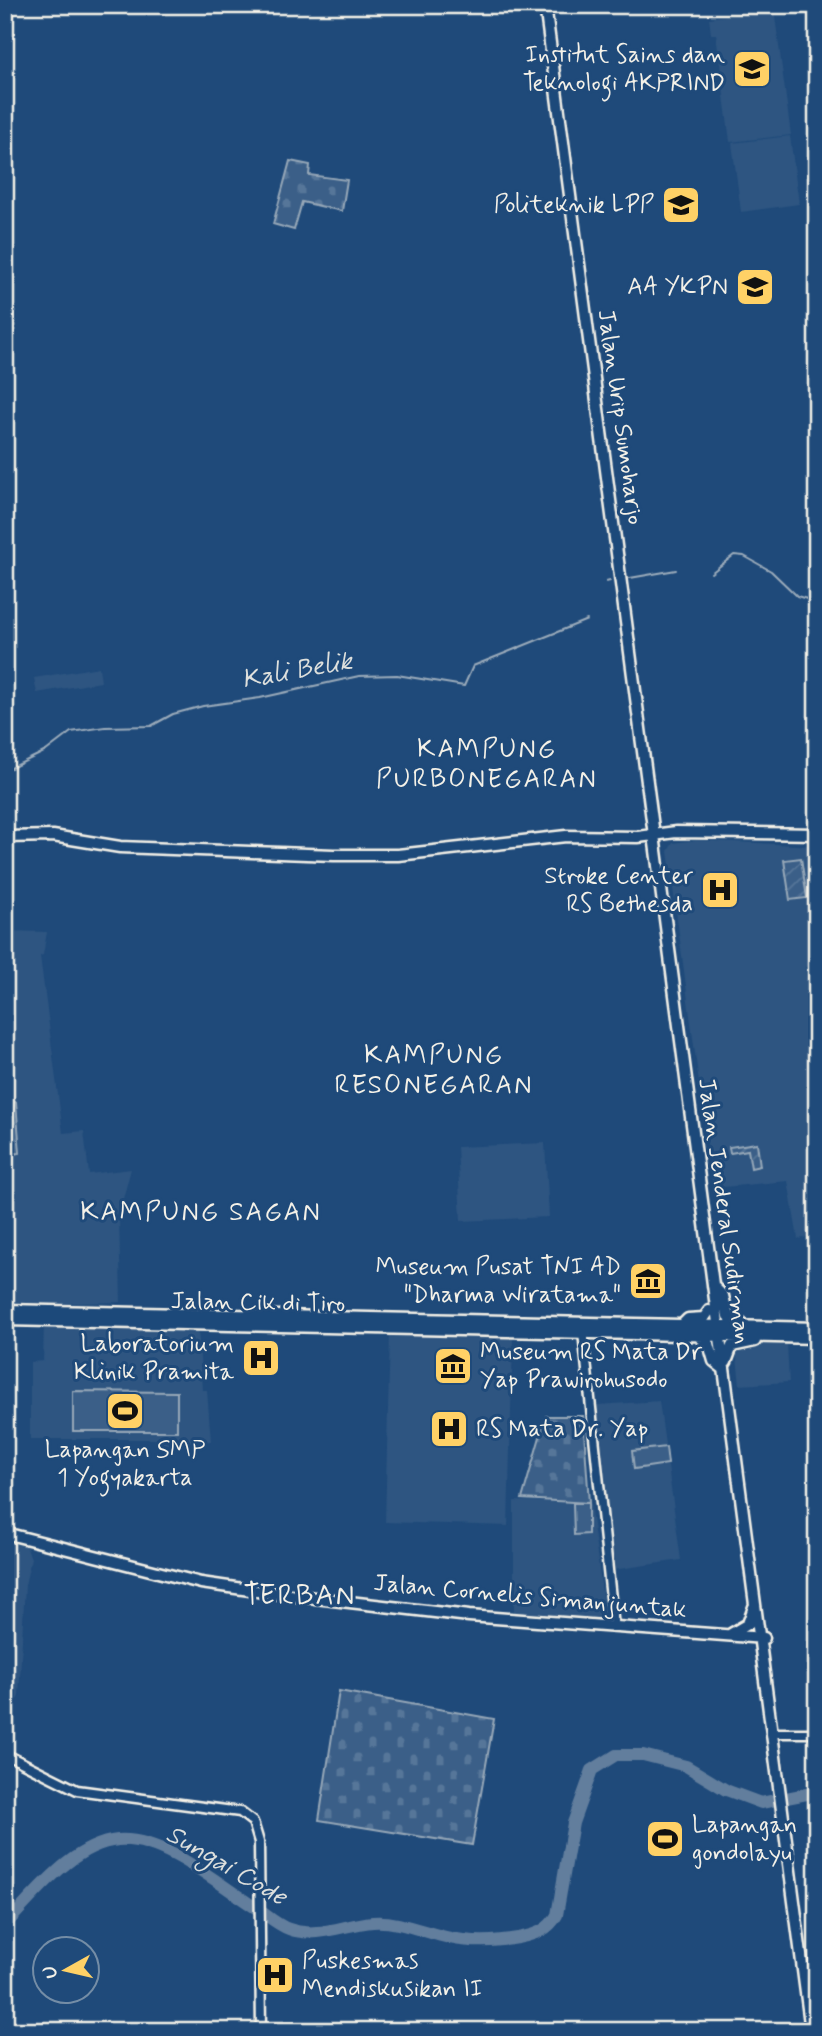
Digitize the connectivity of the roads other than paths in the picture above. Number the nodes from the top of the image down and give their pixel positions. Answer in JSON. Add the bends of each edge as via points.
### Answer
{"nodes":[{"id":1,"x":545,"y":5,"type":"edge"},
{"id":2,"x":817,"y":834,"type":"edge"},
{"id":3,"x":653,"y":835,"type":"junction"},
{"id":4,"x":5,"y":837,"type":"edge"},
{"id":5,"x":713,"y":1285,"type":"junction"},
{"id":6,"x":5,"y":1310,"type":"edge"},
{"id":7,"x":709,"y":1311,"type":"dead end"},
{"id":8,"x":5,"y":1320,"type":"edge"},
{"id":9,"x":681,"y":1326,"type":"junction"},
{"id":10,"x":746,"y":1326,"type":"junction"},
{"id":11,"x":583,"y":1328,"type":"junction"},
{"id":12,"x":817,"y":1328,"type":"edge"},
{"id":13,"x":719,"y":1331,"type":"junction"},
{"id":14,"x":695,"y":1335,"type":"junction"},
{"id":15,"x":763,"y":1338,"type":"junction"},
{"id":16,"x":817,"y":1338,"type":"edge"},
{"id":17,"x":724,"y":1369,"type":"junction"},
{"id":18,"x":5,"y":1532,"type":"edge"},
{"id":19,"x":755,"y":1597,"type":"junction"},
{"id":20,"x":614,"y":1627,"type":"junction"},
{"id":21,"x":724,"y":1635,"type":"junction"},
{"id":22,"x":742,"y":1637,"type":"junction"},
{"id":23,"x":761,"y":1638,"type":"junction"},
{"id":24,"x":760,"y":1652,"type":"junction"},
{"id":25,"x":768,"y":1669,"type":"junction"},
{"id":26,"x":777,"y":1733,"type":"junction"},
{"id":27,"x":817,"y":1733,"type":"edge"},
{"id":28,"x":776,"y":1752,"type":"junction"},
{"id":29,"x":5,"y":1754,"type":"edge"},
{"id":30,"x":261,"y":2031,"type":"edge"},
{"id":31,"x":811,"y":2031,"type":"edge"}],
"edges":[{"from":1,"to":3,"type":"main road","name":"Jalan Urip Sumoharjo"},
{"from":2,"to":3,"type":"main road"},
{"from":3,"to":4,"type":"main road","via":[[555,837],[398,855],[120,847],[53,836]]},
{"from":3,"to":5,"type":"main road","name":"Jalan Jenderal Sudirman"},
{"from":5,"to":10,"type":"main road","via":[[724,1299],[728,1315]]},
{"from":5,"to":13,"type":"main road","name":"Jalan Jenderal Sudirman"},
{"from":6,"to":11,"type":"main road","name":"Jalan Cik di Tiro"},
{"from":7,"to":9,"type":"main road","via":[[704,1318]]},
{"from":8,"to":11,"type":"main road","name":"Jalan Cik di Tiro"},
{"from":9,"to":11,"type":"main road","name":"Jalan Cik di Tiro"},
{"from":9,"to":13,"type":"main road","name":"Jalan Cik di Tiro"},
{"from":10,"to":12,"type":"main road"},
{"from":10,"to":13,"type":"main road"},
{"from":11,"to":14,"type":"main road","name":"Jalan Cik di Tiro"},
{"from":11,"to":20,"type":"street"},
{"from":13,"to":14,"type":"main road","name":"Jalan Cik di Tiro"},
{"from":13,"to":15,"type":"main road"},
{"from":13,"to":17,"type":"main road","name":"Jalan Jenderal Sudirman"},
{"from":14,"to":17,"type":"main road","via":[[709,1344],[714,1362]]},
{"from":15,"to":16,"type":"main road"},
{"from":15,"to":17,"type":"main road","via":[[732,1346]]},
{"from":17,"to":19,"type":"main road","name":"Jalan Jenderal Sudirman"},
{"from":18,"to":20,"type":"main road","name":"Jalan Cornelis Simanjuntak","via":[[201,1583],[469,1616]]},
{"from":19,"to":21,"type":"main road","via":[[748,1623]]},
{"from":19,"to":23,"type":"main road","name":"Jalan Jenderal Sudirman"},
{"from":20,"to":21,"type":"main road","name":"Jalan Cornelis Simanjuntak"},
{"from":21,"to":22,"type":"main road","name":"Jalan Cornelis Simanjuntak"},
{"from":22,"to":23,"type":"main road","name":"Jalan Cornelis Simanjuntak"},
{"from":22,"to":24,"type":"main road"},
{"from":23,"to":24,"type":"main road","name":"Jalan Jenderal Sudirman"},
{"from":23,"to":25,"type":"main road","name":"Jalan Jenderal Sudirman"},
{"from":24,"to":25,"type":"main road"},
{"from":24,"to":28,"type":"main road","name":"Jalan Jenderal Sudirman"},
{"from":25,"to":26,"type":"main road","name":"Jalan Jenderal Sudirman"},
{"from":26,"to":27,"type":"street"},
{"from":26,"to":28,"type":"main road","name":"Jalan Jenderal Sudirman"},
{"from":28,"to":31,"type":"main road","name":"Jalan Jenderal Sudirman"},
{"from":29,"to":30,"type":"street","via":[[78,1790],[246,1815],[253,1822],[259,1842]]}]}
